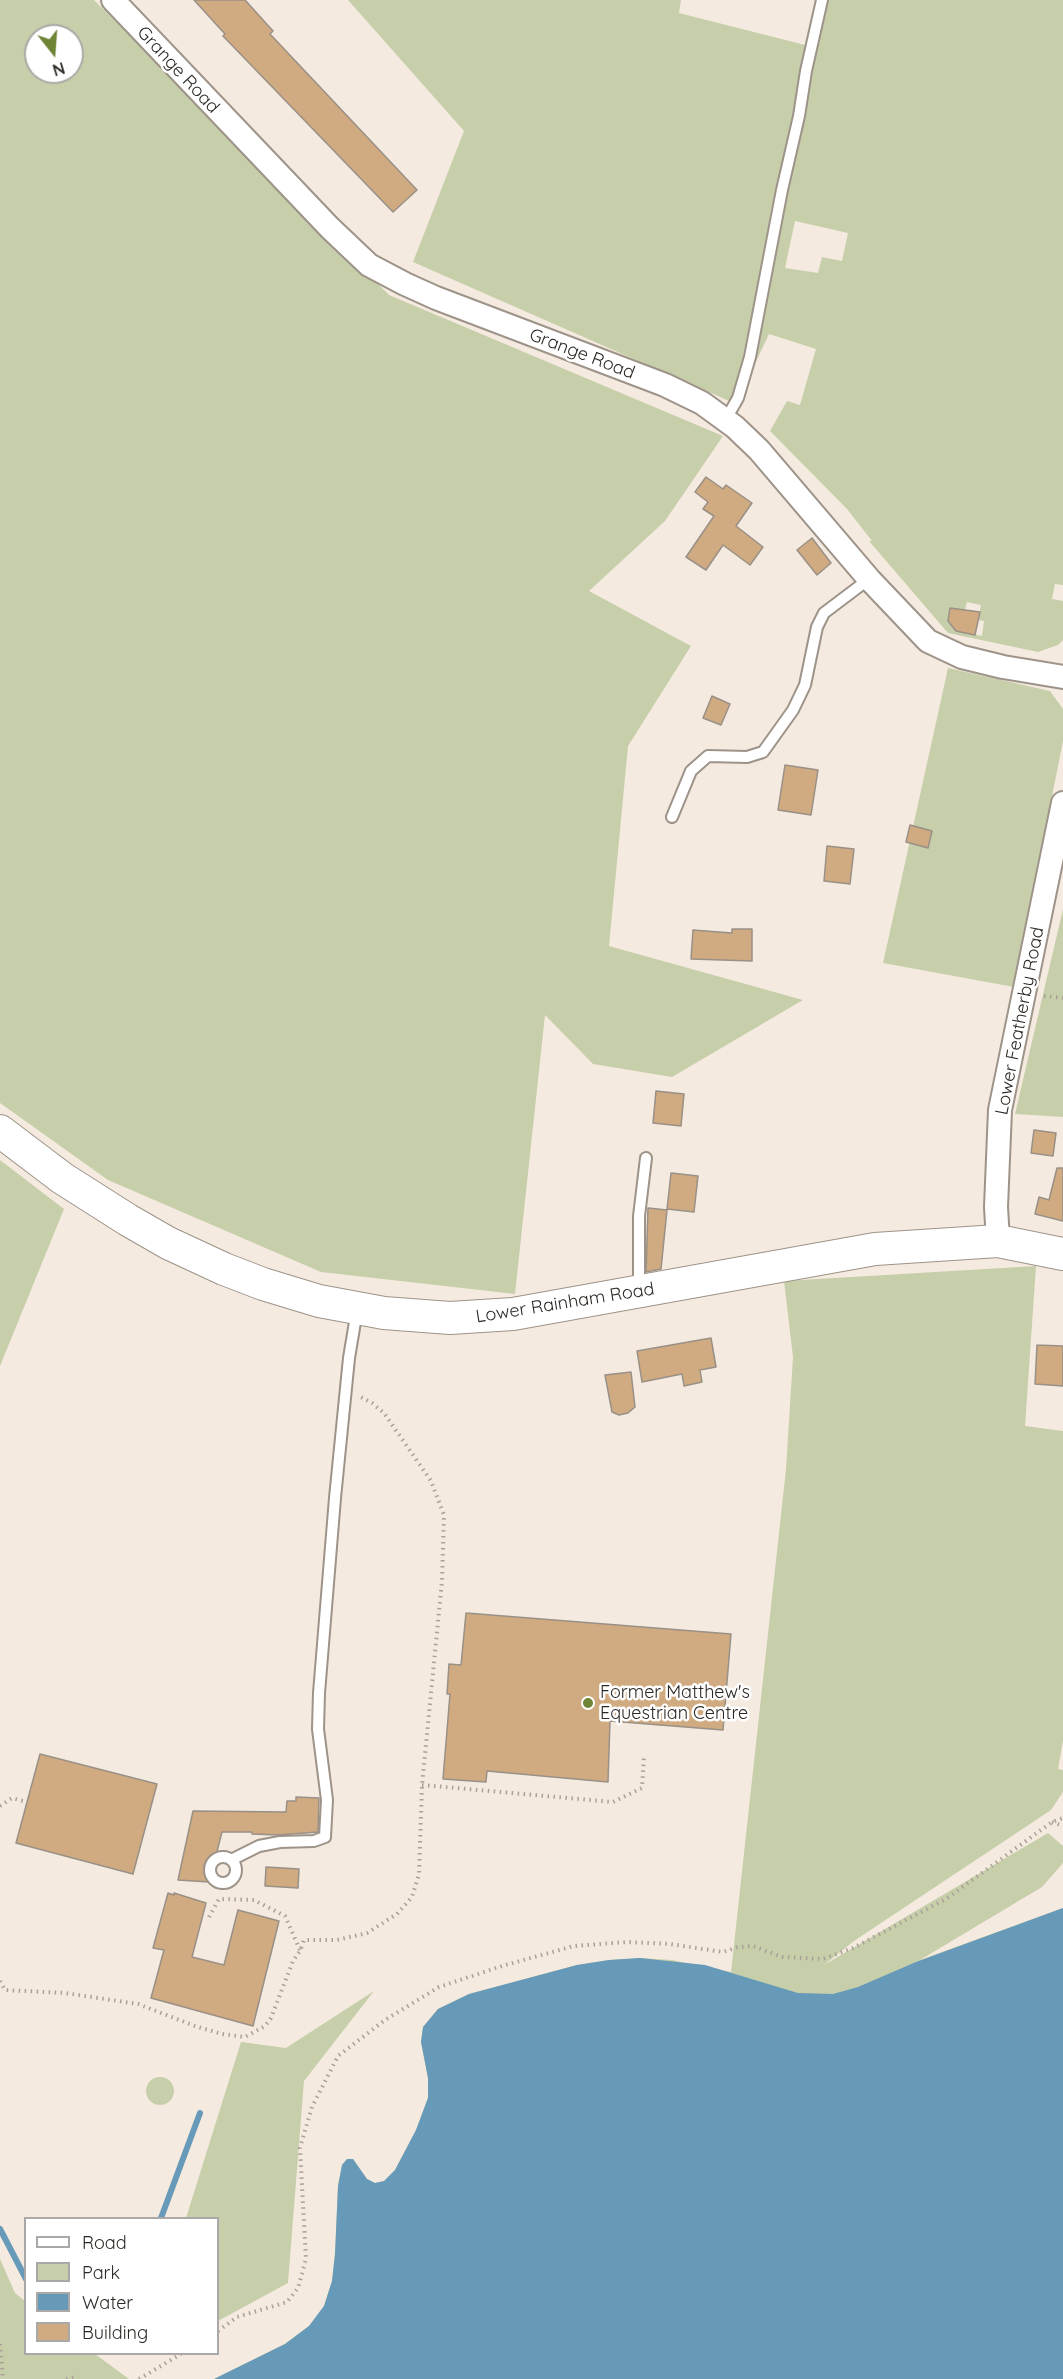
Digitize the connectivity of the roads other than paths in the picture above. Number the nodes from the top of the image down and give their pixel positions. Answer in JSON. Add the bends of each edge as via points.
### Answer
{"nodes":[{"id":1,"x":113,"y":0,"type":"edge"},
{"id":2,"x":822,"y":0,"type":"edge"},
{"id":3,"x":726,"y":419,"type":"junction"},
{"id":4,"x":869,"y":579,"type":"junction"},
{"id":5,"x":1063,"y":677,"type":"edge"},
{"id":6,"x":1063,"y":803,"type":"edge"},
{"id":7,"x":672,"y":817,"type":"dead end"},
{"id":8,"x":0,"y":1131,"type":"edge"},
{"id":9,"x":646,"y":1158,"type":"dead end"},
{"id":10,"x":998,"y":1241,"type":"junction"},
{"id":11,"x":1063,"y":1254,"type":"edge"},
{"id":12,"x":640,"y":1292,"type":"junction"},
{"id":13,"x":357,"y":1309,"type":"junction"},
{"id":14,"x":231,"y":1860,"type":"dead end"}],
"edges":[{"from":1,"to":3,"type":"street","name":"Grange Road","via":[[369,265],[436,298],[665,385]]},
{"from":2,"to":3,"type":"lane","via":[[750,357],[738,398]]},
{"from":3,"to":4,"type":"street","name":"Grange Road","via":[[759,450]]},
{"from":4,"to":5,"type":"street","name":"Grange Road","via":[[916,631],[934,645],[962,657]]},
{"from":4,"to":7,"type":"lane","via":[[824,613],[817,627],[805,685],[793,710],[763,752],[747,758],[708,756],[691,771]]},
{"from":6,"to":10,"type":"street","name":"Lower Featherby Road","via":[[1000,1110]]},
{"from":8,"to":13,"type":"main road","name":"Lower Rainham Road","via":[[62,1178],[168,1243],[253,1281]]},
{"from":9,"to":12,"type":"lane","via":[[639,1216]]},
{"from":10,"to":11,"type":"main road","name":"Lower Rainham Road"},
{"from":10,"to":12,"type":"main road","name":"Lower Rainham Road","via":[[874,1249]]},
{"from":12,"to":13,"type":"main road","name":"Lower Rainham Road","via":[[483,1317],[431,1317]]},
{"from":13,"to":14,"type":"lane","via":[[334,1498],[321,1653],[318,1720],[327,1800],[325,1837],[259,1846]]}]}
